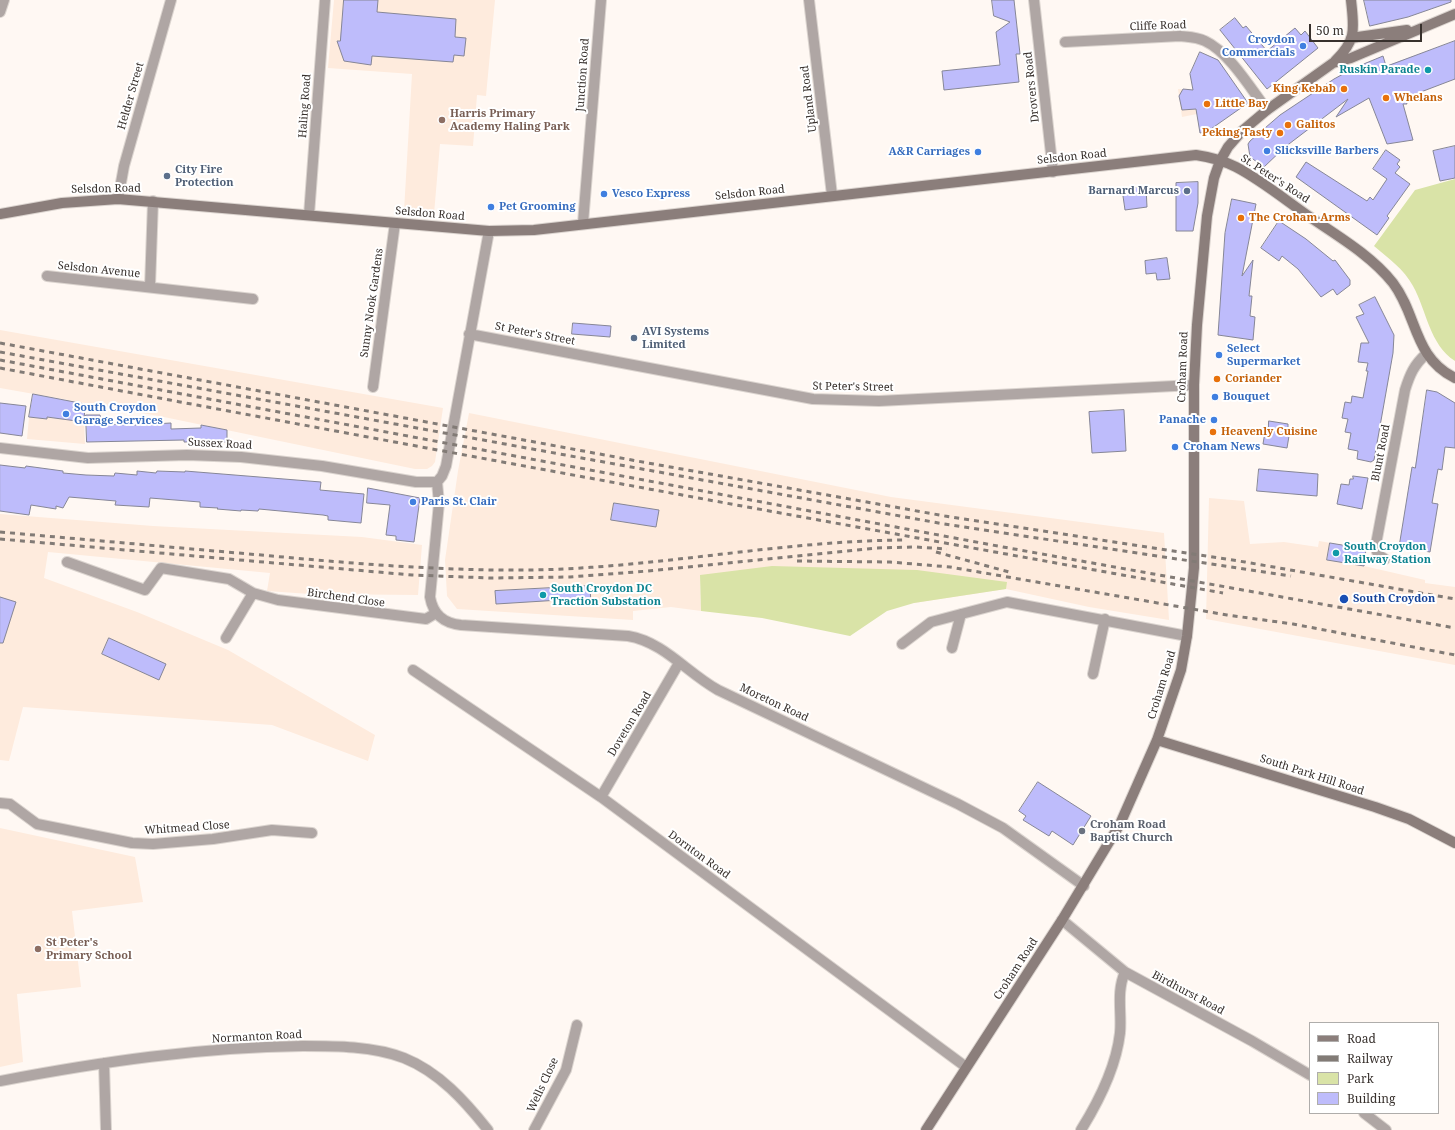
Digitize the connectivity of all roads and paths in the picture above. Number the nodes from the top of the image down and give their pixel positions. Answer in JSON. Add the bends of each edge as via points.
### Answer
{"nodes":[{"id":1,"x":4,"y":0,"type":"edge"},
{"id":2,"x":170,"y":0,"type":"edge"},
{"id":3,"x":325,"y":0,"type":"edge"},
{"id":4,"x":601,"y":0,"type":"edge"},
{"id":5,"x":809,"y":0,"type":"edge"},
{"id":6,"x":1034,"y":0,"type":"edge"},
{"id":7,"x":1351,"y":0,"type":"edge"},
{"id":8,"x":0,"y":12,"type":"edge"},
{"id":9,"x":1455,"y":14,"type":"edge"},
{"id":10,"x":1416,"y":29,"type":"junction"},
{"id":11,"x":1351,"y":38,"type":"junction"},
{"id":12,"x":1065,"y":42,"type":"dead end"},
{"id":13,"x":1333,"y":63,"type":"junction"},
{"id":14,"x":1267,"y":110,"type":"junction"},
{"id":15,"x":1220,"y":161,"type":"junction"},
{"id":16,"x":1053,"y":172,"type":"junction"},
{"id":17,"x":832,"y":195,"type":"junction"},
{"id":18,"x":118,"y":199,"type":"junction"},
{"id":19,"x":153,"y":201,"type":"junction"},
{"id":20,"x":0,"y":214,"type":"edge"},
{"id":21,"x":310,"y":214,"type":"junction"},
{"id":22,"x":395,"y":223,"type":"junction"},
{"id":23,"x":583,"y":223,"type":"junction"},
{"id":24,"x":489,"y":231,"type":"junction"},
{"id":25,"x":46,"y":276,"type":"dead end"},
{"id":26,"x":150,"y":287,"type":"junction"},
{"id":27,"x":253,"y":299,"type":"dead end"},
{"id":28,"x":469,"y":334,"type":"junction"},
{"id":29,"x":1426,"y":354,"type":"junction"},
{"id":30,"x":1455,"y":378,"type":"edge"},
{"id":31,"x":1194,"y":385,"type":"junction"},
{"id":32,"x":373,"y":387,"type":"dead end"},
{"id":33,"x":0,"y":448,"type":"edge"},
{"id":34,"x":437,"y":482,"type":"junction"},
{"id":35,"x":1386,"y":559,"type":"dead end"},
{"id":36,"x":67,"y":562,"type":"dead end"},
{"id":37,"x":253,"y":593,"type":"junction"},
{"id":38,"x":436,"y":613,"type":"junction"},
{"id":39,"x":961,"y":614,"type":"junction"},
{"id":40,"x":1105,"y":619,"type":"junction"},
{"id":41,"x":1187,"y":636,"type":"junction"},
{"id":42,"x":226,"y":638,"type":"dead end"},
{"id":43,"x":902,"y":644,"type":"dead end"},
{"id":44,"x":952,"y":648,"type":"dead end"},
{"id":45,"x":679,"y":663,"type":"junction"},
{"id":46,"x":413,"y":670,"type":"dead end"},
{"id":47,"x":1093,"y":674,"type":"dead end"},
{"id":48,"x":1157,"y":740,"type":"junction"},
{"id":49,"x":601,"y":797,"type":"junction"},
{"id":50,"x":0,"y":803,"type":"edge"},
{"id":51,"x":312,"y":832,"type":"dead end"},
{"id":52,"x":1455,"y":843,"type":"edge"},
{"id":53,"x":1084,"y":886,"type":"junction"},
{"id":54,"x":1062,"y":920,"type":"junction"},
{"id":55,"x":1124,"y":972,"type":"junction"},
{"id":56,"x":577,"y":1025,"type":"dead end"},
{"id":57,"x":104,"y":1062,"type":"junction"},
{"id":58,"x":966,"y":1067,"type":"junction"},
{"id":59,"x":1309,"y":1074,"type":"edge"},
{"id":60,"x":0,"y":1082,"type":"edge"},
{"id":61,"x":1365,"y":1114,"type":"edge"},
{"id":62,"x":106,"y":1130,"type":"edge"},
{"id":63,"x":488,"y":1130,"type":"edge"},
{"id":64,"x":534,"y":1130,"type":"edge"},
{"id":65,"x":926,"y":1130,"type":"edge"},
{"id":66,"x":1080,"y":1130,"type":"edge"},
{"id":67,"x":1386,"y":1130,"type":"edge"}],
"edges":[{"from":1,"to":8,"type":"street"},
{"from":2,"to":18,"type":"street","name":"Helder Street","via":[[124,166]]},
{"from":3,"to":21,"type":"street","name":"Haling Road"},
{"from":4,"to":23,"type":"street","name":"Junction Road"},
{"from":5,"to":17,"type":"street","name":"Upland Road"},
{"from":6,"to":16,"type":"street","name":"Drovers Road"},
{"from":7,"to":11,"type":"main road"},
{"from":9,"to":10,"type":"main road"},
{"from":10,"to":11,"type":"main road"},
{"from":10,"to":13,"type":"main road","via":[[1351,58]]},
{"from":11,"to":13,"type":"main road","via":[[1347,49]]},
{"from":12,"to":14,"type":"street","name":"Cliffe Road","via":[[1193,37],[1216,48]]},
{"from":13,"to":14,"type":"main road"},
{"from":14,"to":15,"type":"main road","via":[[1242,131]]},
{"from":15,"to":16,"type":"main road","name":"Selsdon Road","via":[[1190,155]]},
{"from":15,"to":29,"type":"main road","name":"St. Peter's Road","via":[[1243,171],[1277,194],[1383,272],[1402,297]]},
{"from":15,"to":31,"type":"main road","name":"Croham Road","via":[[1210,196],[1202,262]]},
{"from":16,"to":17,"type":"main road","name":"Selsdon Road"},
{"from":17,"to":23,"type":"main road","name":"Selsdon Road"},
{"from":18,"to":19,"type":"main road","name":"Selsdon Road"},
{"from":18,"to":20,"type":"main road","name":"Selsdon Road","via":[[62,203]]},
{"from":19,"to":21,"type":"main road","name":"Selsdon Road"},
{"from":19,"to":26,"type":"street","name":"Selsdon Avenue"},
{"from":21,"to":22,"type":"main road","name":"Selsdon Road"},
{"from":22,"to":24,"type":"main road","name":"Selsdon Road"},
{"from":22,"to":32,"type":"street","name":"Sunny Nook Gardens"},
{"from":23,"to":24,"type":"main road","name":"Selsdon Road","via":[[534,230]]},
{"from":24,"to":28,"type":"street"},
{"from":25,"to":26,"type":"street","name":"Selsdon Avenue"},
{"from":26,"to":27,"type":"street","name":"Selsdon Avenue"},
{"from":28,"to":31,"type":"street","name":"St Peter's Street","via":[[813,399],[879,401]]},
{"from":28,"to":34,"type":"street","via":[[446,466]]},
{"from":29,"to":30,"type":"main road","name":"St. Peter's Road","via":[[1437,366]]},
{"from":29,"to":35,"type":"street","name":"Blunt Road","via":[[1415,364],[1405,390],[1376,544],[1379,556]]},
{"from":31,"to":41,"type":"main road","name":"Croham Road","via":[[1194,568]]},
{"from":33,"to":34,"type":"street","name":"Sussex Road","via":[[88,458],[187,455],[241,457],[315,465],[416,482]]},
{"from":34,"to":38,"type":"street","via":[[439,503],[430,588]]},
{"from":36,"to":37,"type":"street","name":"Birchend Close","via":[[145,590],[161,568],[229,579]]},
{"from":37,"to":38,"type":"street","name":"Birchend Close","via":[[278,600],[390,616],[426,619]]},
{"from":37,"to":42,"type":"street"},
{"from":38,"to":45,"type":"street","name":"Moreton Road","via":[[443,620],[455,625],[632,636],[654,643]]},
{"from":39,"to":40,"type":"street","via":[[1007,602]]},
{"from":39,"to":43,"type":"street","via":[[931,622]]},
{"from":39,"to":44,"type":"street"},
{"from":40,"to":41,"type":"street"},
{"from":40,"to":47,"type":"street"},
{"from":41,"to":48,"type":"main road","name":"Croham Road","via":[[1181,670]]},
{"from":45,"to":49,"type":"street","name":"Doveton Road"},
{"from":45,"to":53,"type":"street","name":"Moreton Road","via":[[698,679],[718,690],[979,814]]},
{"from":46,"to":49,"type":"street","name":"Dornton Road"},
{"from":48,"to":52,"type":"main road","name":"South Park Hill Road","via":[[1375,807]]},
{"from":48,"to":53,"type":"main road","name":"Croham Road","via":[[1120,824]]},
{"from":49,"to":58,"type":"street","name":"Dornton Road"},
{"from":50,"to":51,"type":"street","name":"Whitmead Close","via":[[10,804],[37,824],[132,843],[153,844],[213,839],[272,830]]},
{"from":53,"to":54,"type":"main road","name":"Croham Road"},
{"from":54,"to":55,"type":"street","name":"Birdhurst Road"},
{"from":54,"to":58,"type":"main road","name":"Croham Road"},
{"from":55,"to":59,"type":"street","name":"Birdhurst Road"},
{"from":55,"to":66,"type":"street","via":[[1120,984],[1120,1034],[1115,1056],[1100,1097]]},
{"from":56,"to":64,"type":"street","name":"Wells Close","via":[[566,1070]]},
{"from":57,"to":60,"type":"street","name":"Normanton Road"},
{"from":57,"to":62,"type":"street"},
{"from":57,"to":63,"type":"street","name":"Normanton Road","via":[[268,1047],[326,1046],[383,1052],[411,1061],[434,1075],[460,1097]]},
{"from":58,"to":65,"type":"main road","name":"Croham Road"},
{"from":61,"to":67,"type":"street"}]}
